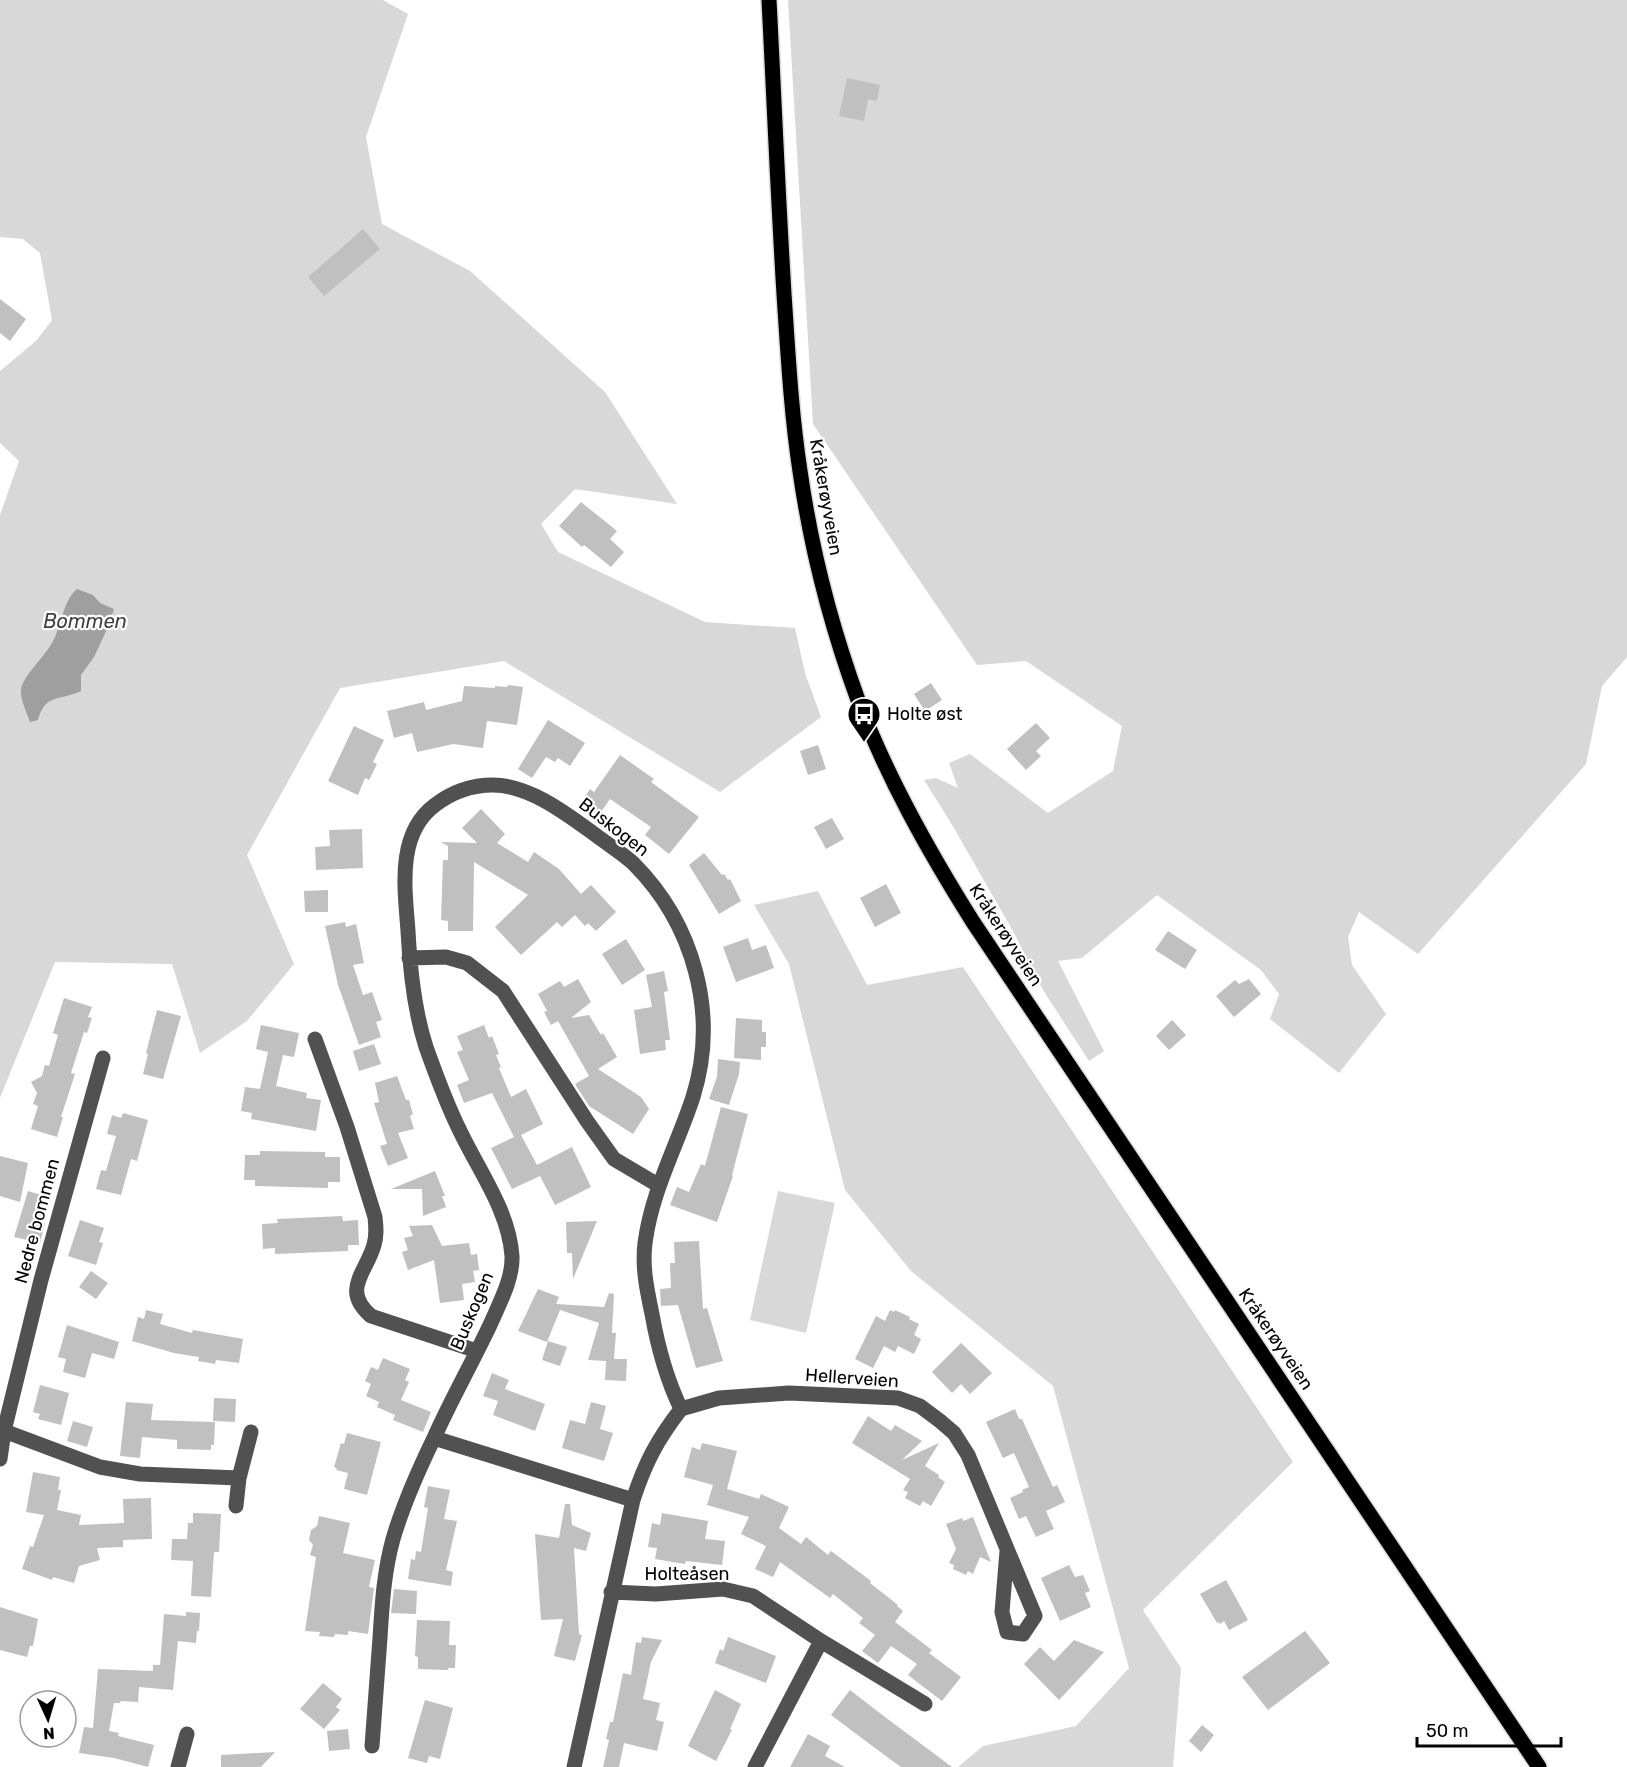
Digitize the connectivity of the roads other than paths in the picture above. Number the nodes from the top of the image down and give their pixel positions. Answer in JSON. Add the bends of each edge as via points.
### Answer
{"nodes":[{"id":1,"x":769,"y":0,"type":"edge"},
{"id":2,"x":409,"y":958,"type":"junction"},
{"id":3,"x":315,"y":1039,"type":"dead end"},
{"id":4,"x":103,"y":1058,"type":"dead end"},
{"id":5,"x":658,"y":1185,"type":"junction"},
{"id":6,"x":477,"y":1351,"type":"junction"},
{"id":7,"x":681,"y":1409,"type":"junction"},
{"id":8,"x":4,"y":1431,"type":"junction"},
{"id":9,"x":251,"y":1432,"type":"dead end"},
{"id":10,"x":434,"y":1438,"type":"junction"},
{"id":11,"x":0,"y":1459,"type":"edge"},
{"id":12,"x":239,"y":1478,"type":"junction"},
{"id":13,"x":633,"y":1500,"type":"junction"},
{"id":14,"x":236,"y":1506,"type":"dead end"},
{"id":15,"x":1007,"y":1551,"type":"junction"},
{"id":16,"x":611,"y":1592,"type":"junction"},
{"id":17,"x":821,"y":1641,"type":"junction"},
{"id":18,"x":925,"y":1704,"type":"dead end"},
{"id":19,"x":187,"y":1734,"type":"dead end"},
{"id":20,"x":372,"y":1746,"type":"dead end"},
{"id":21,"x":178,"y":1767,"type":"edge"},
{"id":22,"x":574,"y":1767,"type":"edge"},
{"id":23,"x":755,"y":1767,"type":"edge"},
{"id":24,"x":1539,"y":1767,"type":"edge"}],
"edges":[{"from":1,"to":24,"type":"main road","name":"Kråkerøyveien","via":[[791,400],[800,471],[833,620],[875,741],[941,872],[973,922]]},
{"from":2,"to":5,"type":"street","via":[[446,957],[467,963],[503,991],[614,1159]]},
{"from":2,"to":5,"type":"street","name":"Buskogen","via":[[404,874],[410,837],[423,814],[447,796],[490,784],[514,786],[562,810],[631,861],[666,902],[692,956],[704,1028],[693,1097]]},
{"from":2,"to":6,"type":"street","name":"Buskogen","via":[[417,1015],[427,1049],[458,1128],[505,1222],[512,1256],[510,1274]]},
{"from":3,"to":6,"type":"street","via":[[375,1217],[374,1247],[358,1278],[361,1308],[371,1316]]},
{"from":4,"to":8,"type":"street","name":"Nedre bommen"},
{"from":5,"to":7,"type":"street","name":"Buskogen","via":[[645,1240],[643,1272],[661,1360]]},
{"from":6,"to":10,"type":"street","name":"Buskogen"},
{"from":7,"to":13,"type":"street","via":[[644,1465]]},
{"from":7,"to":15,"type":"street","name":"Hellerveien","via":[[719,1398],[789,1393],[898,1398],[920,1406],[954,1433],[968,1455]]},
{"from":8,"to":11,"type":"street","name":"Nedre bommen"},
{"from":8,"to":12,"type":"street","via":[[100,1467],[140,1474]]},
{"from":9,"to":12,"type":"street"},
{"from":10,"to":13,"type":"street"},
{"from":10,"to":20,"type":"street","name":"Buskogen","via":[[392,1542],[383,1594]]},
{"from":12,"to":14,"type":"street"},
{"from":13,"to":16,"type":"street"},
{"from":15,"to":15,"type":"street","name":"Hellerveien","via":[[1035,1616],[1023,1634],[1007,1632],[1002,1612]]},
{"from":16,"to":17,"type":"street","name":"Holteåsen","via":[[656,1594],[723,1589],[753,1596]]},
{"from":16,"to":22,"type":"street"},
{"from":17,"to":18,"type":"street","name":"Holteåsen"},
{"from":17,"to":23,"type":"street"},
{"from":19,"to":21,"type":"street"}]}
